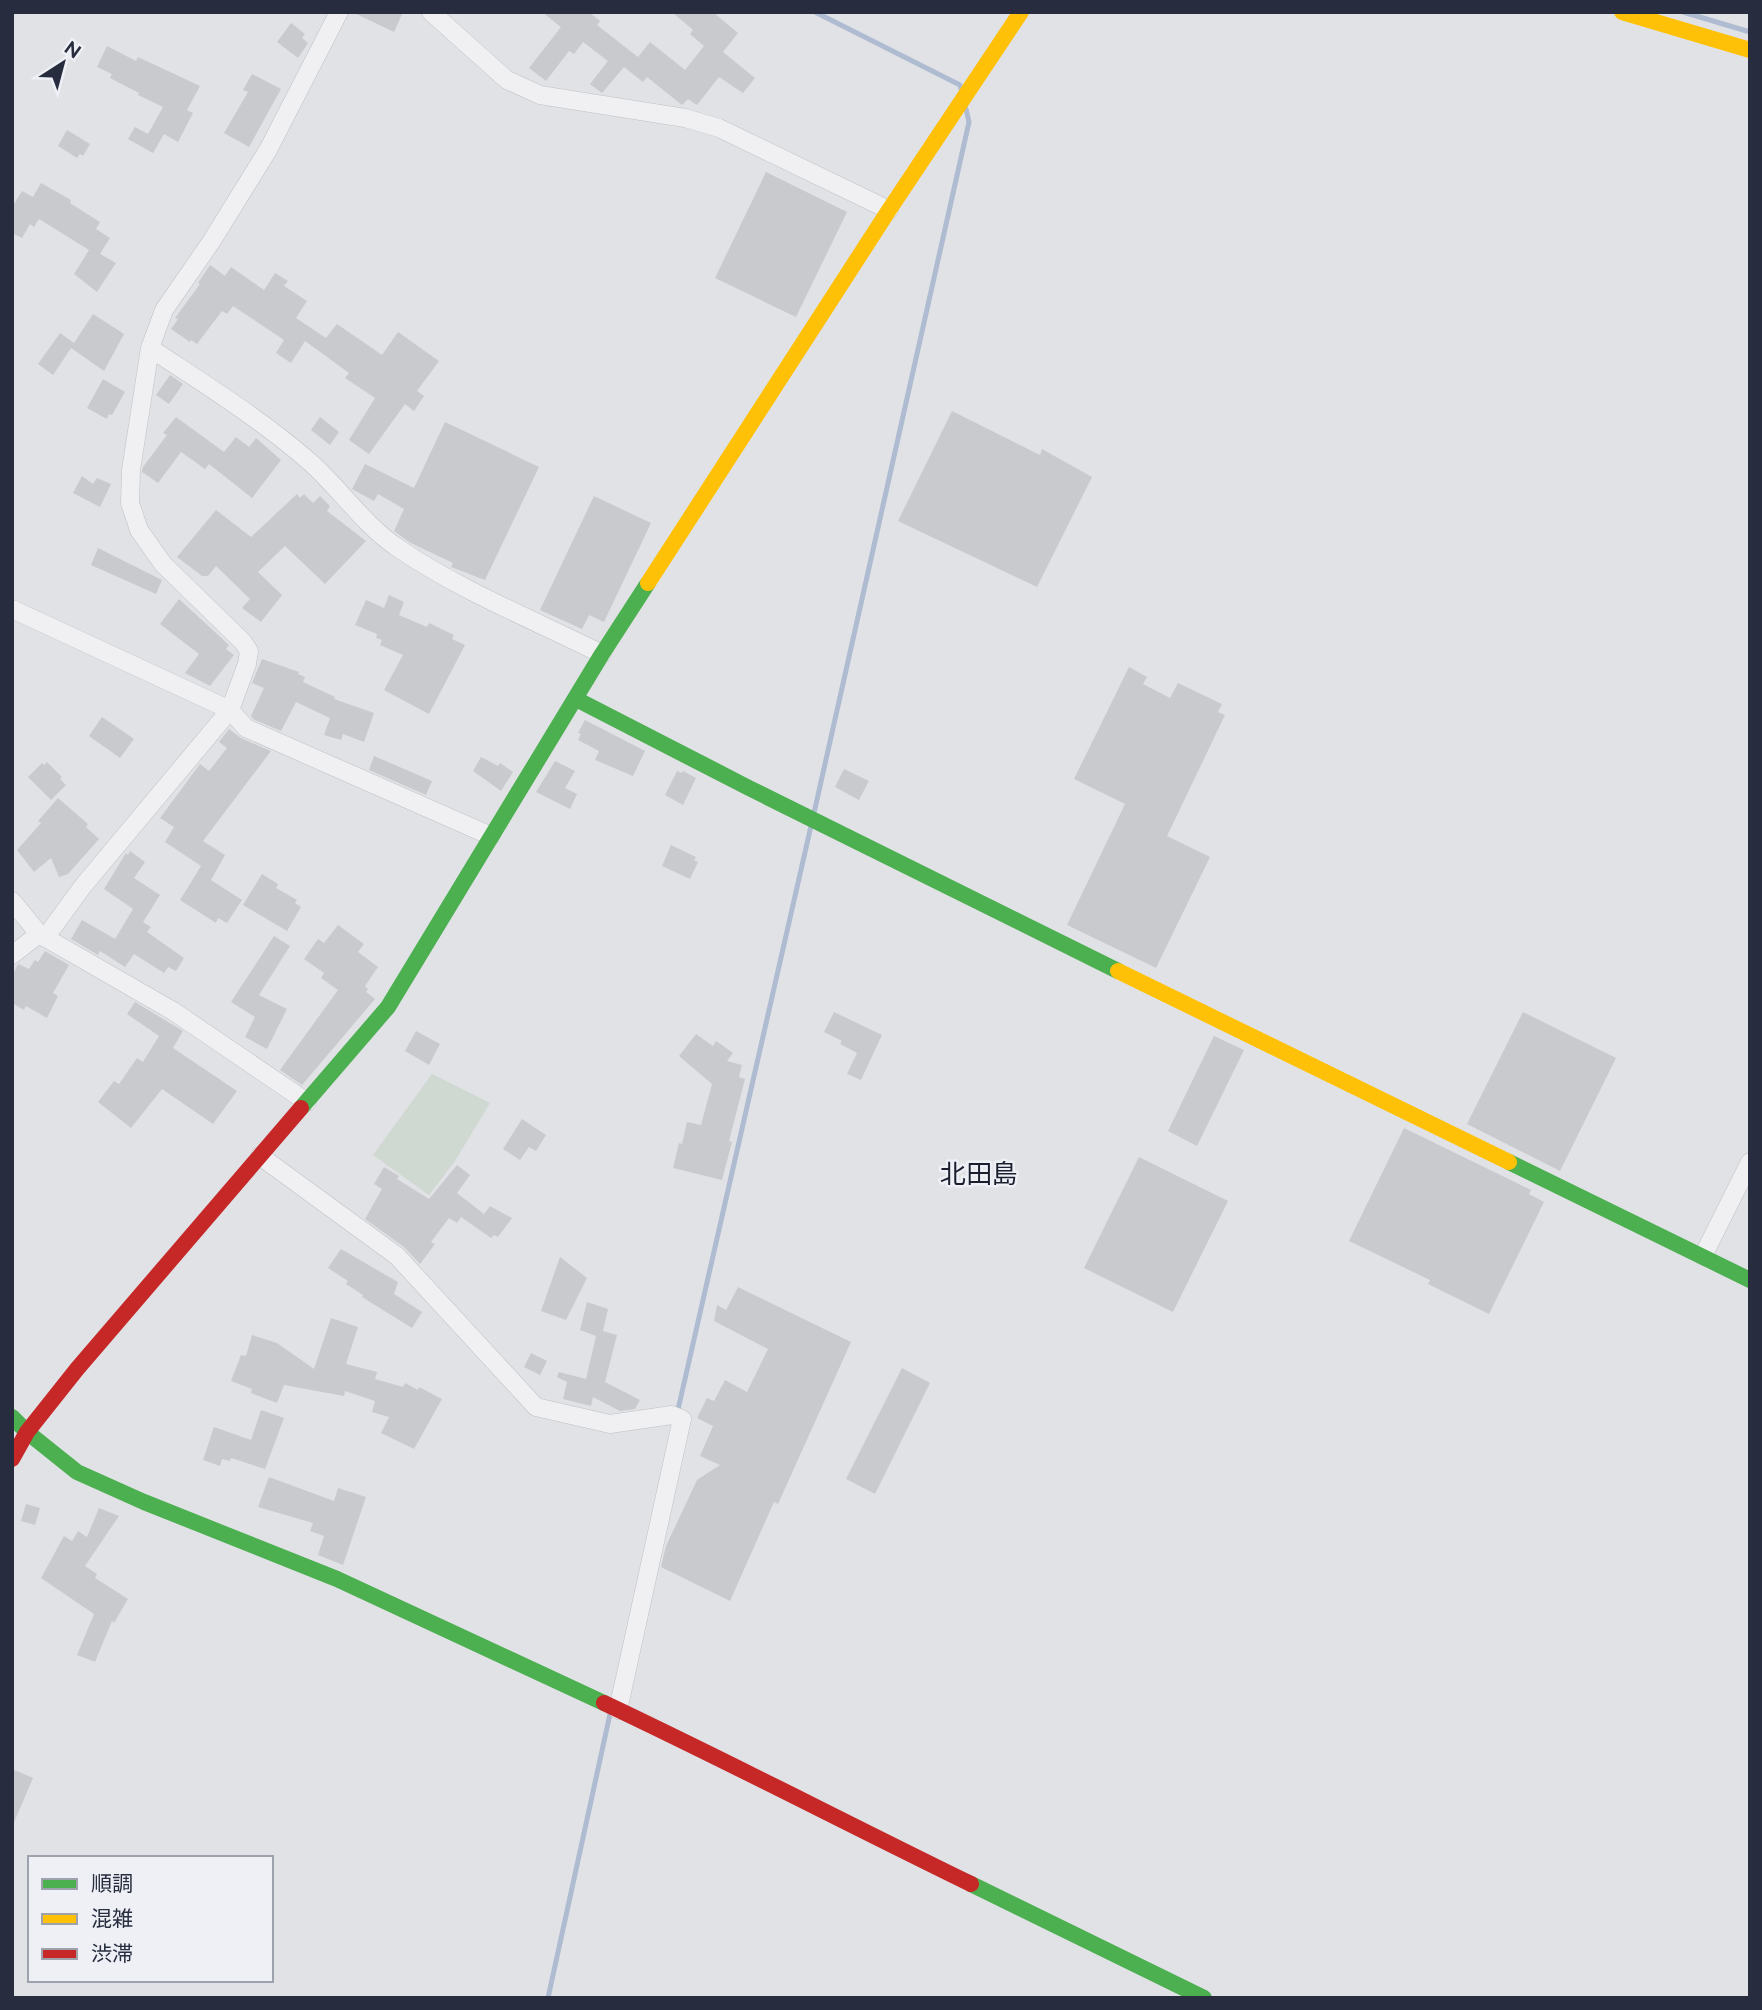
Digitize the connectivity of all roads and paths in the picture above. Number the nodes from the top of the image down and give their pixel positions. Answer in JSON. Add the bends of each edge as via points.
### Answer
{"nodes":[{"id":1,"x":339,"y":12,"type":"edge"},
{"id":2,"x":431,"y":12,"type":"edge"},
{"id":3,"x":1021,"y":12,"type":"edge"},
{"id":4,"x":1622,"y":12,"type":"edge"},
{"id":5,"x":1750,"y":50,"type":"edge"},
{"id":6,"x":889,"y":211,"type":"junction"},
{"id":7,"x":150,"y":348,"type":"junction"},
{"id":8,"x":12,"y":610,"type":"edge"},
{"id":9,"x":602,"y":654,"type":"junction"},
{"id":10,"x":576,"y":699,"type":"junction"},
{"id":11,"x":230,"y":710,"type":"junction"},
{"id":12,"x":491,"y":836,"type":"junction"},
{"id":13,"x":12,"y":901,"type":"edge"},
{"id":14,"x":42,"y":936,"type":"junction"},
{"id":15,"x":12,"y":955,"type":"edge"},
{"id":16,"x":307,"y":1102,"type":"junction"},
{"id":17,"x":260,"y":1156,"type":"junction"},
{"id":18,"x":1750,"y":1162,"type":"edge"},
{"id":19,"x":1703,"y":1256,"type":"junction"},
{"id":20,"x":1750,"y":1280,"type":"edge"},
{"id":21,"x":12,"y":1416,"type":"edge"},
{"id":22,"x":27,"y":1432,"type":"junction"},
{"id":23,"x":12,"y":1459,"type":"edge"},
{"id":24,"x":618,"y":1710,"type":"junction"},
{"id":25,"x":1203,"y":1998,"type":"edge"}],
"edges":[{"from":1,"to":7,"type":"street","via":[[268,150],[164,310]]},
{"from":2,"to":6,"type":"street","via":[[507,80],[540,95],[685,118],[719,128]]},
{"from":3,"to":6,"type":"street"},
{"from":4,"to":5,"type":"street"},
{"from":6,"to":9,"type":"street"},
{"from":7,"to":9,"type":"street","via":[[311,463],[398,548],[443,576]]},
{"from":7,"to":11,"type":"street","via":[[130,503],[139,530],[163,564],[249,651]]},
{"from":8,"to":11,"type":"street"},
{"from":9,"to":10,"type":"street"},
{"from":10,"to":12,"type":"street"},
{"from":10,"to":19,"type":"street","via":[[1202,1013]]},
{"from":11,"to":12,"type":"street","via":[[246,728]]},
{"from":11,"to":14,"type":"street"},
{"from":12,"to":16,"type":"street","via":[[388,1007]]},
{"from":13,"to":14,"type":"street"},
{"from":14,"to":15,"type":"street"},
{"from":14,"to":16,"type":"street","via":[[173,1011]]},
{"from":16,"to":17,"type":"street"},
{"from":17,"to":22,"type":"street"},
{"from":17,"to":24,"type":"street","via":[[397,1256],[536,1407],[610,1424],[673,1415],[682,1419]]},
{"from":18,"to":19,"type":"street"},
{"from":19,"to":20,"type":"street"},
{"from":21,"to":22,"type":"street"},
{"from":22,"to":23,"type":"street"},
{"from":22,"to":24,"type":"street","via":[[77,1472],[337,1579]]},
{"from":24,"to":25,"type":"street"}]}
